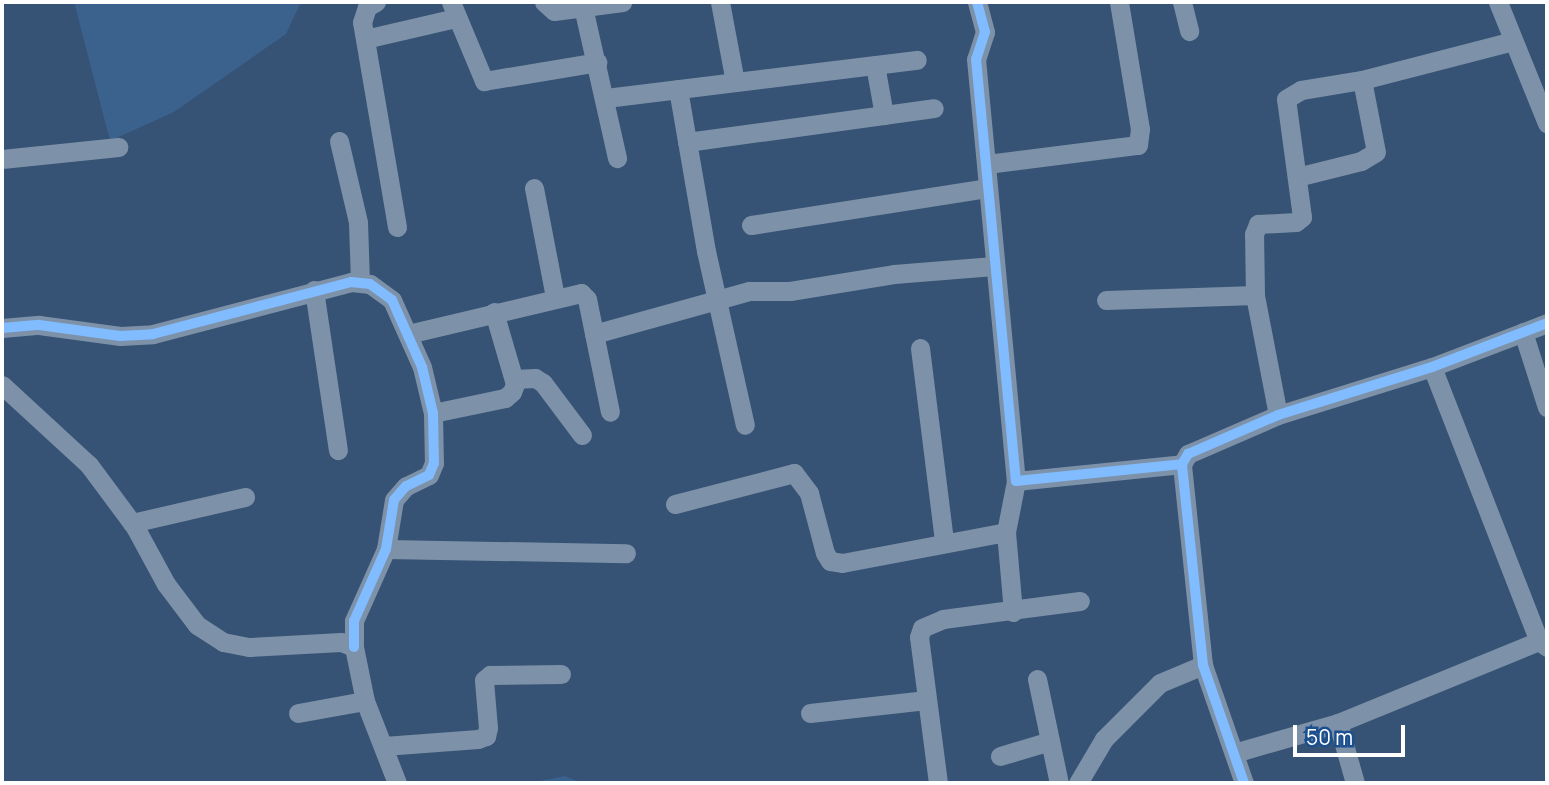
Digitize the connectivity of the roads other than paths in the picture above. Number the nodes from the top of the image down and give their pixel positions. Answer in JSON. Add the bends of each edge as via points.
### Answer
{"nodes":[{"id":1,"x":376,"y":2,"type":"edge"},
{"id":2,"x":544,"y":2,"type":"edge"},
{"id":3,"x":622,"y":2,"type":"edge"},
{"id":4,"x":720,"y":2,"type":"edge"},
{"id":5,"x":978,"y":2,"type":"edge"},
{"id":6,"x":1119,"y":2,"type":"edge"},
{"id":7,"x":1182,"y":2,"type":"edge"},
{"id":8,"x":1498,"y":2,"type":"edge"},
{"id":9,"x":583,"y":7,"type":"junction"},
{"id":10,"x":453,"y":10,"type":"edge"},
{"id":11,"x":1189,"y":31,"type":"dead end"},
{"id":12,"x":365,"y":39,"type":"junction"},
{"id":13,"x":1513,"y":41,"type":"junction"},
{"id":14,"x":917,"y":60,"type":"dead end"},
{"id":15,"x":597,"y":62,"type":"junction"},
{"id":16,"x":875,"y":65,"type":"junction"},
{"id":17,"x":1362,"y":80,"type":"junction"},
{"id":18,"x":735,"y":82,"type":"junction"},
{"id":19,"x":678,"y":89,"type":"junction"},
{"id":20,"x":606,"y":98,"type":"junction"},
{"id":21,"x":934,"y":108,"type":"dead end"},
{"id":22,"x":884,"y":115,"type":"junction"},
{"id":23,"x":1547,"y":123,"type":"edge"},
{"id":24,"x":339,"y":141,"type":"dead end"},
{"id":25,"x":687,"y":142,"type":"junction"},
{"id":26,"x":118,"y":147,"type":"dead end"},
{"id":27,"x":617,"y":158,"type":"dead end"},
{"id":28,"x":2,"y":159,"type":"edge"},
{"id":29,"x":987,"y":164,"type":"junction"},
{"id":30,"x":1297,"y":177,"type":"junction"},
{"id":31,"x":534,"y":188,"type":"dead end"},
{"id":32,"x":988,"y":188,"type":"junction"},
{"id":33,"x":751,"y":225,"type":"dead end"},
{"id":34,"x":397,"y":227,"type":"dead end"},
{"id":35,"x":994,"y":266,"type":"junction"},
{"id":36,"x":360,"y":282,"type":"junction"},
{"id":37,"x":314,"y":290,"type":"junction"},
{"id":38,"x":1255,"y":295,"type":"junction"},
{"id":39,"x":555,"y":297,"type":"junction"},
{"id":40,"x":1106,"y":300,"type":"dead end"},
{"id":41,"x":716,"y":302,"type":"junction"},
{"id":42,"x":494,"y":312,"type":"junction"},
{"id":43,"x":1547,"y":323,"type":"edge"},
{"id":44,"x":2,"y":328,"type":"edge"},
{"id":45,"x":1523,"y":332,"type":"junction"},
{"id":46,"x":408,"y":334,"type":"junction"},
{"id":47,"x":594,"y":334,"type":"junction"},
{"id":48,"x":920,"y":348,"type":"dead end"},
{"id":49,"x":1432,"y":367,"type":"junction"},
{"id":50,"x":514,"y":379,"type":"junction"},
{"id":51,"x":2,"y":385,"type":"edge"},
{"id":52,"x":1547,"y":407,"type":"edge"},
{"id":53,"x":610,"y":412,"type":"dead end"},
{"id":54,"x":433,"y":413,"type":"junction"},
{"id":55,"x":1278,"y":415,"type":"junction"},
{"id":56,"x":745,"y":425,"type":"dead end"},
{"id":57,"x":582,"y":435,"type":"dead end"},
{"id":58,"x":338,"y":450,"type":"dead end"},
{"id":59,"x":1182,"y":464,"type":"junction"},
{"id":60,"x":1016,"y":481,"type":"junction"},
{"id":61,"x":245,"y":497,"type":"dead end"},
{"id":62,"x":675,"y":504,"type":"dead end"},
{"id":63,"x":132,"y":523,"type":"junction"},
{"id":64,"x":1006,"y":532,"type":"junction"},
{"id":65,"x":944,"y":542,"type":"junction"},
{"id":66,"x":386,"y":549,"type":"junction"},
{"id":67,"x":626,"y":553,"type":"dead end"},
{"id":68,"x":1080,"y":601,"type":"dead end"},
{"id":69,"x":1013,"y":612,"type":"junction"},
{"id":70,"x":1543,"y":644,"type":"edge"},
{"id":71,"x":354,"y":647,"type":"junction"},
{"id":72,"x":1203,"y":665,"type":"junction"},
{"id":73,"x":561,"y":674,"type":"dead end"},
{"id":74,"x":1037,"y":679,"type":"dead end"},
{"id":75,"x":926,"y":700,"type":"junction"},
{"id":76,"x":365,"y":701,"type":"junction"},
{"id":77,"x":298,"y":713,"type":"dead end"},
{"id":78,"x":810,"y":713,"type":"dead end"},
{"id":79,"x":1338,"y":723,"type":"junction"},
{"id":80,"x":1050,"y":741,"type":"junction"},
{"id":81,"x":384,"y":746,"type":"junction"},
{"id":82,"x":1234,"y":753,"type":"junction"},
{"id":83,"x":1000,"y":756,"type":"dead end"},
{"id":84,"x":397,"y":783,"type":"edge"},
{"id":85,"x":938,"y":783,"type":"edge"},
{"id":86,"x":1059,"y":783,"type":"edge"},
{"id":87,"x":1078,"y":783,"type":"edge"},
{"id":88,"x":1244,"y":783,"type":"edge"},
{"id":89,"x":1355,"y":783,"type":"edge"}],
"edges":[{"from":1,"to":12,"type":"street","via":[[363,13]]},
{"from":2,"to":9,"type":"street","via":[[554,11]]},
{"from":3,"to":9,"type":"street"},
{"from":4,"to":18,"type":"street"},
{"from":5,"to":29,"type":"street","via":[[985,32],[976,54]]},
{"from":6,"to":29,"type":"street","via":[[1140,129],[1138,145]]},
{"from":7,"to":11,"type":"street"},
{"from":8,"to":13,"type":"street"},
{"from":9,"to":15,"type":"street"},
{"from":10,"to":12,"type":"street"},
{"from":10,"to":15,"type":"street","via":[[484,81]]},
{"from":12,"to":34,"type":"street"},
{"from":13,"to":17,"type":"street"},
{"from":13,"to":23,"type":"street"},
{"from":14,"to":16,"type":"street"},
{"from":15,"to":20,"type":"street"},
{"from":16,"to":18,"type":"street"},
{"from":16,"to":22,"type":"street"},
{"from":17,"to":30,"type":"street","via":[[1376,152],[1361,161]]},
{"from":17,"to":30,"type":"street","via":[[1301,90],[1286,99]]},
{"from":18,"to":19,"type":"street"},
{"from":19,"to":20,"type":"street"},
{"from":19,"to":25,"type":"street"},
{"from":20,"to":27,"type":"street"},
{"from":21,"to":22,"type":"street"},
{"from":22,"to":25,"type":"street"},
{"from":24,"to":36,"type":"street","via":[[358,222]]},
{"from":25,"to":41,"type":"street"},
{"from":26,"to":28,"type":"street"},
{"from":29,"to":32,"type":"street"},
{"from":30,"to":38,"type":"street","via":[[1302,218],[1255,227]]},
{"from":31,"to":39,"type":"street"},
{"from":32,"to":33,"type":"street"},
{"from":32,"to":35,"type":"street"},
{"from":35,"to":41,"type":"street","via":[[894,274],[790,291],[749,291]]},
{"from":35,"to":60,"type":"street"},
{"from":36,"to":37,"type":"street"},
{"from":36,"to":46,"type":"street","via":[[392,300]]},
{"from":37,"to":44,"type":"street","via":[[153,334],[120,336],[39,325]]},
{"from":37,"to":58,"type":"street"},
{"from":38,"to":40,"type":"street"},
{"from":38,"to":55,"type":"street"},
{"from":39,"to":42,"type":"street"},
{"from":39,"to":47,"type":"street","via":[[581,293],[587,299]]},
{"from":41,"to":47,"type":"street"},
{"from":41,"to":56,"type":"street"},
{"from":42,"to":46,"type":"street"},
{"from":42,"to":50,"type":"street"},
{"from":43,"to":45,"type":"street"},
{"from":45,"to":49,"type":"street"},
{"from":45,"to":52,"type":"street"},
{"from":46,"to":54,"type":"street"},
{"from":47,"to":53,"type":"street"},
{"from":48,"to":65,"type":"street"},
{"from":49,"to":55,"type":"street"},
{"from":49,"to":70,"type":"street"},
{"from":50,"to":54,"type":"street","via":[[512,393],[505,398]]},
{"from":50,"to":57,"type":"street","via":[[535,378],[543,383]]},
{"from":51,"to":63,"type":"street","via":[[89,465]]},
{"from":54,"to":66,"type":"street","via":[[434,463],[429,475],[406,486],[394,500]]},
{"from":55,"to":59,"type":"street","via":[[1196,449]]},
{"from":59,"to":60,"type":"street"},
{"from":59,"to":72,"type":"street"},
{"from":60,"to":64,"type":"street"},
{"from":61,"to":63,"type":"street"},
{"from":62,"to":65,"type":"street","via":[[794,473],[809,493],[830,561],[842,563]]},
{"from":63,"to":71,"type":"street","via":[[166,584],[197,625],[223,642],[250,647],[341,642]]},
{"from":64,"to":65,"type":"street"},
{"from":64,"to":69,"type":"street"},
{"from":66,"to":67,"type":"street"},
{"from":66,"to":71,"type":"street","via":[[354,621]]},
{"from":68,"to":69,"type":"street"},
{"from":69,"to":75,"type":"street","via":[[943,619],[922,628]]},
{"from":70,"to":79,"type":"street"},
{"from":71,"to":76,"type":"street"},
{"from":72,"to":82,"type":"street"},
{"from":72,"to":87,"type":"street","via":[[1160,683],[1104,739]]},
{"from":73,"to":81,"type":"street","via":[[490,675],[484,680],[486,736]]},
{"from":74,"to":80,"type":"street"},
{"from":75,"to":78,"type":"street"},
{"from":75,"to":85,"type":"street"},
{"from":76,"to":77,"type":"street"},
{"from":76,"to":81,"type":"street"},
{"from":79,"to":82,"type":"street"},
{"from":79,"to":89,"type":"street"},
{"from":80,"to":83,"type":"street"},
{"from":80,"to":86,"type":"street"},
{"from":81,"to":84,"type":"street"},
{"from":82,"to":88,"type":"street"}]}
